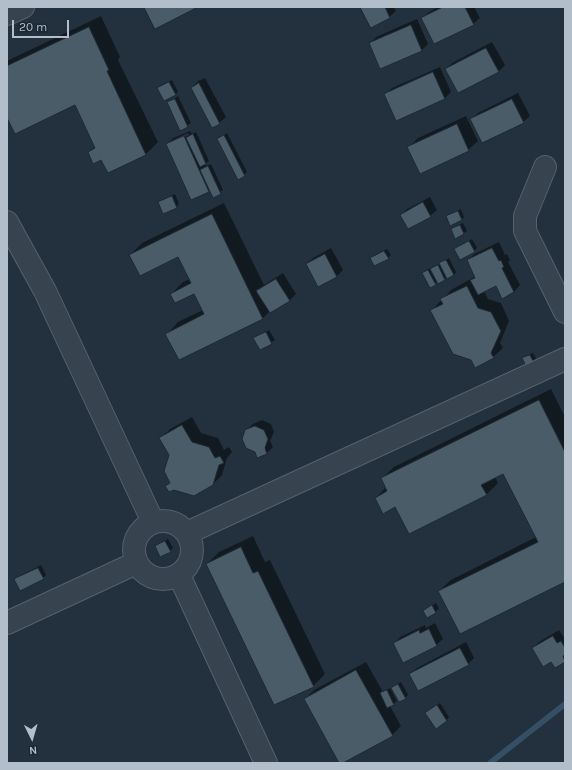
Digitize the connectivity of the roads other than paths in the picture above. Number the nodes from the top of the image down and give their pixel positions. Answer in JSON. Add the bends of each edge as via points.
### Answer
{"nodes":[{"id":1,"x":23,"y":7,"type":"edge"},
{"id":2,"x":7,"y":14,"type":"edge"},
{"id":3,"x":546,"y":167,"type":"dead end"},
{"id":4,"x":7,"y":222,"type":"edge"},
{"id":5,"x":565,"y":312,"type":"edge"},
{"id":6,"x":565,"y":359,"type":"edge"},
{"id":7,"x":153,"y":522,"type":"junction"},
{"id":8,"x":187,"y":533,"type":"junction"},
{"id":9,"x":136,"y":563,"type":"junction"},
{"id":10,"x":179,"y":575,"type":"junction"},
{"id":11,"x":7,"y":623,"type":"edge"},
{"id":12,"x":266,"y":763,"type":"edge"}],
"edges":[{"from":1,"to":2,"type":"street"},
{"from":3,"to":5,"type":"street","via":[[525,216],[525,231]]},
{"from":4,"to":7,"type":"street","via":[[46,291]]},
{"from":6,"to":8,"type":"street"},
{"from":7,"to":8,"type":"street","via":[[172,522],[181,526]]},
{"from":7,"to":9,"type":"street","via":[[142,529],[136,539],[133,551]]},
{"from":8,"to":10,"type":"street","via":[[192,544],[192,556],[188,567]]},
{"from":9,"to":10,"type":"street","via":[[144,573],[155,579],[167,580]]},
{"from":9,"to":11,"type":"street"},
{"from":10,"to":12,"type":"street"}]}
